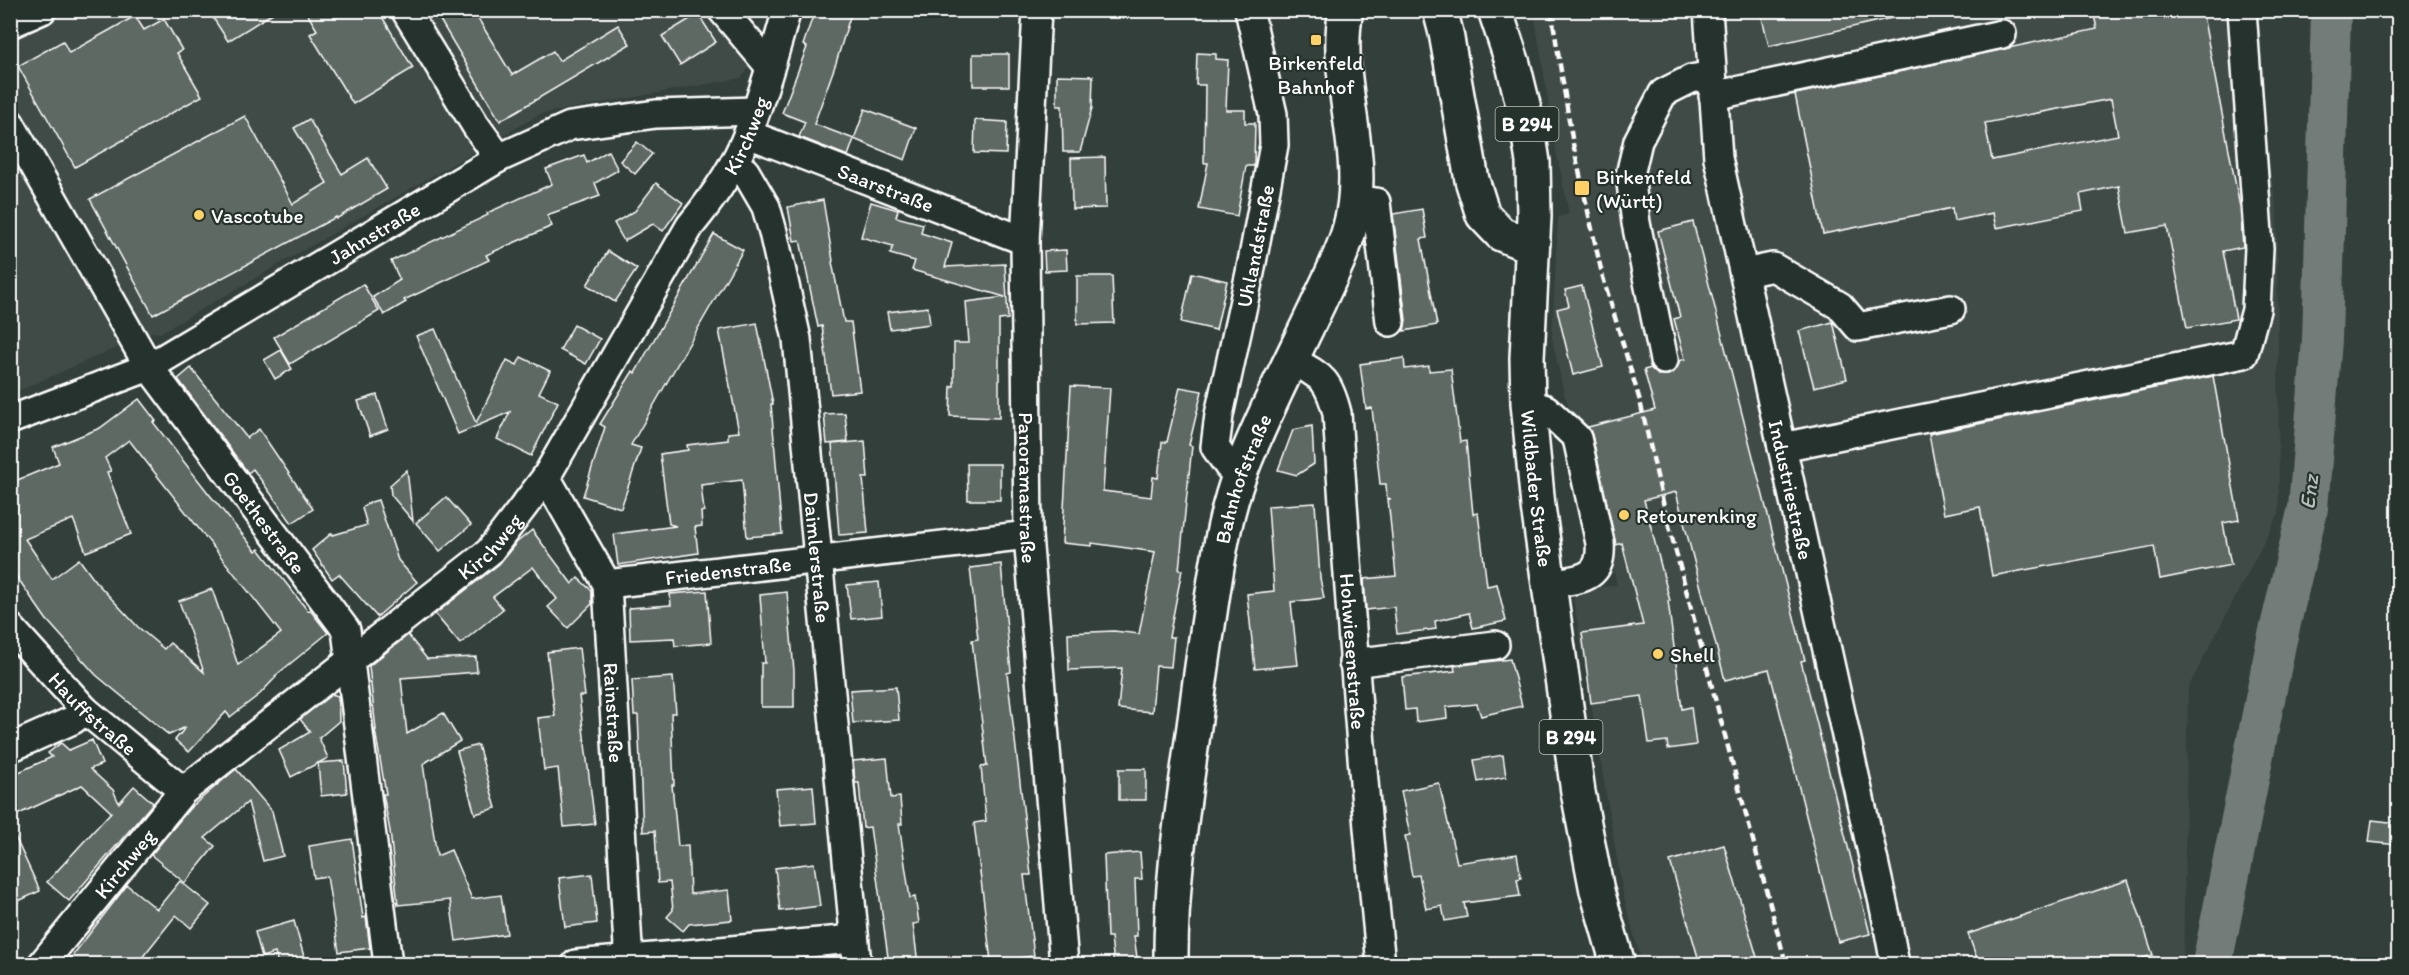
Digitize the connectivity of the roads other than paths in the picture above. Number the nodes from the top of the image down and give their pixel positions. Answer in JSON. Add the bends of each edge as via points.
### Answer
{"nodes":[{"id":1,"x":42,"y":10,"type":"edge"},
{"id":2,"x":405,"y":10,"type":"edge"},
{"id":3,"x":722,"y":10,"type":"edge"},
{"id":4,"x":787,"y":10,"type":"edge"},
{"id":5,"x":1037,"y":10,"type":"edge"},
{"id":6,"x":1249,"y":10,"type":"edge"},
{"id":7,"x":1346,"y":10,"type":"edge"},
{"id":8,"x":1440,"y":10,"type":"edge"},
{"id":9,"x":1496,"y":10,"type":"edge"},
{"id":10,"x":1708,"y":10,"type":"edge"},
{"id":11,"x":2242,"y":10,"type":"edge"},
{"id":12,"x":10,"y":24,"type":"edge"},
{"id":13,"x":2002,"y":34,"type":"dead end"},
{"id":14,"x":770,"y":67,"type":"junction"},
{"id":15,"x":1713,"y":86,"type":"junction"},
{"id":16,"x":752,"y":122,"type":"junction"},
{"id":17,"x":10,"y":123,"type":"edge"},
{"id":18,"x":499,"y":158,"type":"junction"},
{"id":19,"x":733,"y":165,"type":"junction"},
{"id":20,"x":1355,"y":199,"type":"junction"},
{"id":21,"x":1025,"y":241,"type":"junction"},
{"id":22,"x":1533,"y":242,"type":"junction"},
{"id":23,"x":1744,"y":273,"type":"junction"},
{"id":24,"x":1951,"y":309,"type":"dead end"},
{"id":25,"x":1390,"y":322,"type":"dead end"},
{"id":26,"x":1292,"y":360,"type":"junction"},
{"id":27,"x":1664,"y":360,"type":"dead end"},
{"id":28,"x":149,"y":367,"type":"junction"},
{"id":29,"x":1528,"y":403,"type":"junction"},
{"id":30,"x":10,"y":420,"type":"edge"},
{"id":31,"x":1782,"y":447,"type":"junction"},
{"id":32,"x":1240,"y":473,"type":"junction"},
{"id":33,"x":546,"y":477,"type":"junction"},
{"id":34,"x":1028,"y":535,"type":"junction"},
{"id":35,"x":817,"y":558,"type":"junction"},
{"id":36,"x":607,"y":584,"type":"junction"},
{"id":37,"x":1548,"y":584,"type":"junction"},
{"id":38,"x":10,"y":627,"type":"edge"},
{"id":39,"x":1495,"y":645,"type":"dead end"},
{"id":40,"x":350,"y":660,"type":"junction"},
{"id":41,"x":1353,"y":663,"type":"junction"},
{"id":42,"x":85,"y":710,"type":"junction"},
{"id":43,"x":10,"y":748,"type":"edge"},
{"id":44,"x":183,"y":791,"type":"junction"},
{"id":45,"x":855,"y":952,"type":"edge"},
{"id":46,"x":629,"y":961,"type":"edge"},
{"id":47,"x":42,"y":964,"type":"edge"},
{"id":48,"x":388,"y":964,"type":"edge"},
{"id":49,"x":576,"y":964,"type":"edge"},
{"id":50,"x":1064,"y":964,"type":"edge"},
{"id":51,"x":1171,"y":964,"type":"edge"},
{"id":52,"x":1381,"y":964,"type":"edge"},
{"id":53,"x":1618,"y":964,"type":"edge"},
{"id":54,"x":1895,"y":964,"type":"edge"}],
"edges":[{"from":1,"to":12,"type":"street"},
{"from":2,"to":18,"type":"street"},
{"from":3,"to":14,"type":"street"},
{"from":4,"to":14,"type":"street","name":"Kirchweg"},
{"from":5,"to":21,"type":"street","name":"Panoramastraße"},
{"from":6,"to":32,"type":"street","name":"Uhlandstraße","via":[[1273,114],[1274,145],[1215,447],[1228,467]]},
{"from":7,"to":20,"type":"main road","name":"Bahnhofstraße","via":[[1343,42],[1356,157]]},
{"from":8,"to":22,"type":"main road","via":[[1472,180],[1483,215],[1502,234]]},
{"from":9,"to":22,"type":"main road","name":"Wildbader Straße","number":"B 294","via":[[1526,117],[1533,162]]},
{"from":10,"to":15,"type":"street","name":"Industriestraße"},
{"from":11,"to":31,"type":"street","via":[[2259,248],[2256,310],[2244,354]]},
{"from":13,"to":15,"type":"street"},
{"from":14,"to":16,"type":"street","name":"Kirchweg"},
{"from":15,"to":23,"type":"street","name":"Industriestraße","via":[[1718,158]]},
{"from":15,"to":27,"type":"street","via":[[1690,79],[1663,93],[1638,141],[1630,175]]},
{"from":16,"to":18,"type":"street","name":"Jahnstraße","via":[[656,114],[570,126]]},
{"from":16,"to":19,"type":"street","name":"Kirchweg"},
{"from":16,"to":21,"type":"street","name":"Saarstraße"},
{"from":17,"to":28,"type":"street","name":"Goethestraße"},
{"from":18,"to":28,"type":"street","name":"Jahnstraße"},
{"from":19,"to":33,"type":"street","name":"Kirchweg","via":[[690,226]]},
{"from":19,"to":35,"type":"street","name":"Daimlerstraße","via":[[745,171],[766,207],[797,339]]},
{"from":20,"to":25,"type":"street","via":[[1376,202]]},
{"from":20,"to":26,"type":"main road","name":"Bahnhofstraße","via":[[1351,226],[1339,259]]},
{"from":21,"to":34,"type":"street","name":"Panoramastraße"},
{"from":22,"to":29,"type":"main road","name":"Wildbader Straße","number":"B 294"},
{"from":23,"to":24,"type":"street","via":[[1773,267],[1840,306],[1858,327]]},
{"from":23,"to":31,"type":"street","name":"Industriestraße"},
{"from":26,"to":32,"type":"main road","name":"Bahnhofstraße"},
{"from":26,"to":41,"type":"street","name":"Hohwiesenstraße","via":[[1318,374],[1331,390],[1337,413]]},
{"from":28,"to":30,"type":"street","name":"Jahnstraße"},
{"from":28,"to":40,"type":"street","name":"Goethestraße","via":[[346,630]]},
{"from":29,"to":37,"type":"main road","name":"Wildbader Straße","number":"B 294"},
{"from":29,"to":37,"type":"street","via":[[1546,409],[1577,438],[1600,543],[1599,566],[1591,573],[1584,578]]},
{"from":31,"to":54,"type":"street","name":"Industriestraße"},
{"from":32,"to":51,"type":"main road","name":"Bahnhofstraße","via":[[1227,515],[1203,658],[1171,927]]},
{"from":33,"to":36,"type":"street","name":"Rainstraße"},
{"from":33,"to":40,"type":"street","name":"Kirchweg","via":[[489,552]]},
{"from":34,"to":35,"type":"street","name":"Friedenstraße"},
{"from":34,"to":50,"type":"street","name":"Panoramastraße"},
{"from":35,"to":36,"type":"street","name":"Friedenstraße"},
{"from":35,"to":45,"type":"street","name":"Daimlerstraße"},
{"from":36,"to":46,"type":"street","name":"Rainstraße"},
{"from":37,"to":53,"type":"main road","name":"Wildbader Straße","number":"B 294","via":[[1578,792]]},
{"from":38,"to":42,"type":"street","name":"Hauffstraße"},
{"from":39,"to":41,"type":"street"},
{"from":40,"to":44,"type":"street","name":"Kirchweg"},
{"from":40,"to":48,"type":"street","name":"Goethestraße"},
{"from":41,"to":52,"type":"street","name":"Hohwiesenstraße","via":[[1357,825]]},
{"from":42,"to":43,"type":"street","via":[[73,720]]},
{"from":42,"to":44,"type":"street","name":"Hauffstraße"},
{"from":44,"to":47,"type":"street","name":"Kirchweg"},
{"from":45,"to":46,"type":"street","via":[[810,949]]},
{"from":46,"to":49,"type":"street"}]}
